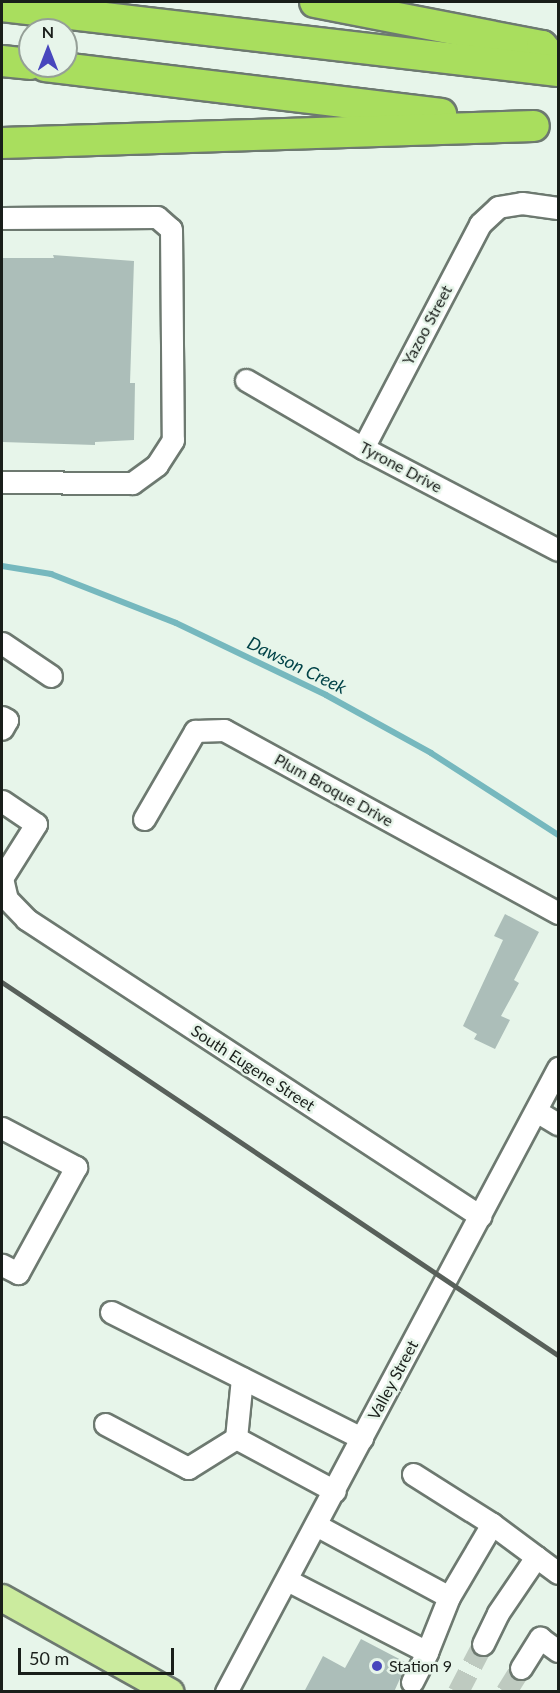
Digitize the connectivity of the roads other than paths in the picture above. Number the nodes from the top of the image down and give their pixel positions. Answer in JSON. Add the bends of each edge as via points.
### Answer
{"nodes":[{"id":1,"x":315,"y":2,"type":"edge"},
{"id":2,"x":2,"y":6,"type":"edge"},
{"id":3,"x":2,"y":61,"type":"edge"},
{"id":4,"x":18,"y":63,"type":"edge"},
{"id":5,"x":558,"y":65,"type":"edge"},
{"id":6,"x":78,"y":70,"type":"edge"},
{"id":7,"x":558,"y":71,"type":"edge"},
{"id":8,"x":546,"y":127,"type":"edge"},
{"id":9,"x":2,"y":143,"type":"edge"},
{"id":10,"x":558,"y":208,"type":"edge"},
{"id":11,"x":2,"y":218,"type":"edge"},
{"id":12,"x":246,"y":380,"type":"dead end"},
{"id":13,"x":363,"y":448,"type":"junction"},
{"id":14,"x":2,"y":482,"type":"edge"},
{"id":15,"x":558,"y":550,"type":"edge"},
{"id":16,"x":2,"y":643,"type":"edge"},
{"id":17,"x":51,"y":676,"type":"dead end"},
{"id":18,"x":2,"y":717,"type":"edge"},
{"id":19,"x":2,"y":729,"type":"edge"},
{"id":20,"x":2,"y":801,"type":"edge"},
{"id":21,"x":144,"y":819,"type":"dead end"},
{"id":22,"x":2,"y":878,"type":"edge"},
{"id":23,"x":558,"y":913,"type":"edge"},
{"id":24,"x":558,"y":1068,"type":"edge"},
{"id":25,"x":536,"y":1111,"type":"junction"},
{"id":26,"x":558,"y":1124,"type":"edge"},
{"id":27,"x":2,"y":1128,"type":"edge"},
{"id":28,"x":480,"y":1216,"type":"junction"},
{"id":29,"x":2,"y":1265,"type":"edge"},
{"id":30,"x":111,"y":1312,"type":"dead end"},
{"id":31,"x":242,"y":1378,"type":"junction"},
{"id":32,"x":105,"y":1424,"type":"dead end"},
{"id":33,"x":236,"y":1438,"type":"junction"},
{"id":34,"x":362,"y":1438,"type":"junction"},
{"id":35,"x":413,"y":1474,"type":"dead end"},
{"id":36,"x":335,"y":1491,"type":"junction"},
{"id":37,"x":492,"y":1524,"type":"junction"},
{"id":38,"x":316,"y":1525,"type":"junction"},
{"id":39,"x":536,"y":1557,"type":"junction"},
{"id":40,"x":558,"y":1573,"type":"edge"},
{"id":41,"x":287,"y":1580,"type":"junction"},
{"id":42,"x":449,"y":1597,"type":"junction"},
{"id":43,"x":2,"y":1598,"type":"edge"},
{"id":44,"x":483,"y":1644,"type":"tunnel mouth"},
{"id":45,"x":558,"y":1651,"type":"edge"},
{"id":46,"x":427,"y":1652,"type":"junction"},
{"id":47,"x":521,"y":1668,"type":"tunnel mouth"},
{"id":48,"x":412,"y":1682,"type":"dead end"},
{"id":49,"x":170,"y":1692,"type":"edge"},
{"id":50,"x":226,"y":1692,"type":"edge"}],
"edges":[{"from":1,"to":5,"type":"highway","via":[[542,46]]},
{"from":2,"to":7,"type":"highway"},
{"from":3,"to":4,"type":"highway"},
{"from":6,"to":8,"type":"highway"},
{"from":8,"to":9,"type":"highway"},
{"from":10,"to":13,"type":"street","name":"Yazoo Street","via":[[522,203],[498,207],[480,224]]},
{"from":11,"to":14,"type":"street","via":[[157,217],[171,229],[173,440],[157,465],[132,483]]},
{"from":12,"to":13,"type":"street","name":"Tyrone Drive"},
{"from":13,"to":15,"type":"street","name":"Tyrone Drive"},
{"from":16,"to":17,"type":"street"},
{"from":18,"to":19,"type":"street","via":[[7,720]]},
{"from":20,"to":22,"type":"street","via":[[36,824]]},
{"from":21,"to":23,"type":"street","name":"Plum Broque Drive","via":[[195,731],[224,730]]},
{"from":22,"to":28,"type":"street","name":"South Eugene Street","via":[[8,899],[26,919]]},
{"from":24,"to":25,"type":"street","name":"Valley Street"},
{"from":25,"to":26,"type":"street"},
{"from":25,"to":28,"type":"street","name":"Valley Street"},
{"from":27,"to":29,"type":"street","via":[[76,1167],[18,1273]]},
{"from":28,"to":34,"type":"street","name":"Valley Street"},
{"from":30,"to":31,"type":"street"},
{"from":31,"to":33,"type":"street"},
{"from":31,"to":34,"type":"street"},
{"from":32,"to":33,"type":"street","via":[[188,1468]]},
{"from":33,"to":36,"type":"street"},
{"from":34,"to":36,"type":"street","name":"Valley Street"},
{"from":35,"to":37,"type":"street"},
{"from":36,"to":38,"type":"street","name":"Valley Street"},
{"from":37,"to":39,"type":"street"},
{"from":37,"to":42,"type":"street"},
{"from":38,"to":41,"type":"street","name":"Valley Street"},
{"from":38,"to":42,"type":"street"},
{"from":39,"to":40,"type":"street"},
{"from":39,"to":44,"type":"street","via":[[498,1613]]},
{"from":41,"to":46,"type":"street"},
{"from":41,"to":50,"type":"street","name":"Valley Street"},
{"from":42,"to":46,"type":"street"},
{"from":43,"to":49,"type":"main road"},
{"from":45,"to":47,"type":"street","via":[[540,1638]]},
{"from":46,"to":48,"type":"street"}]}
